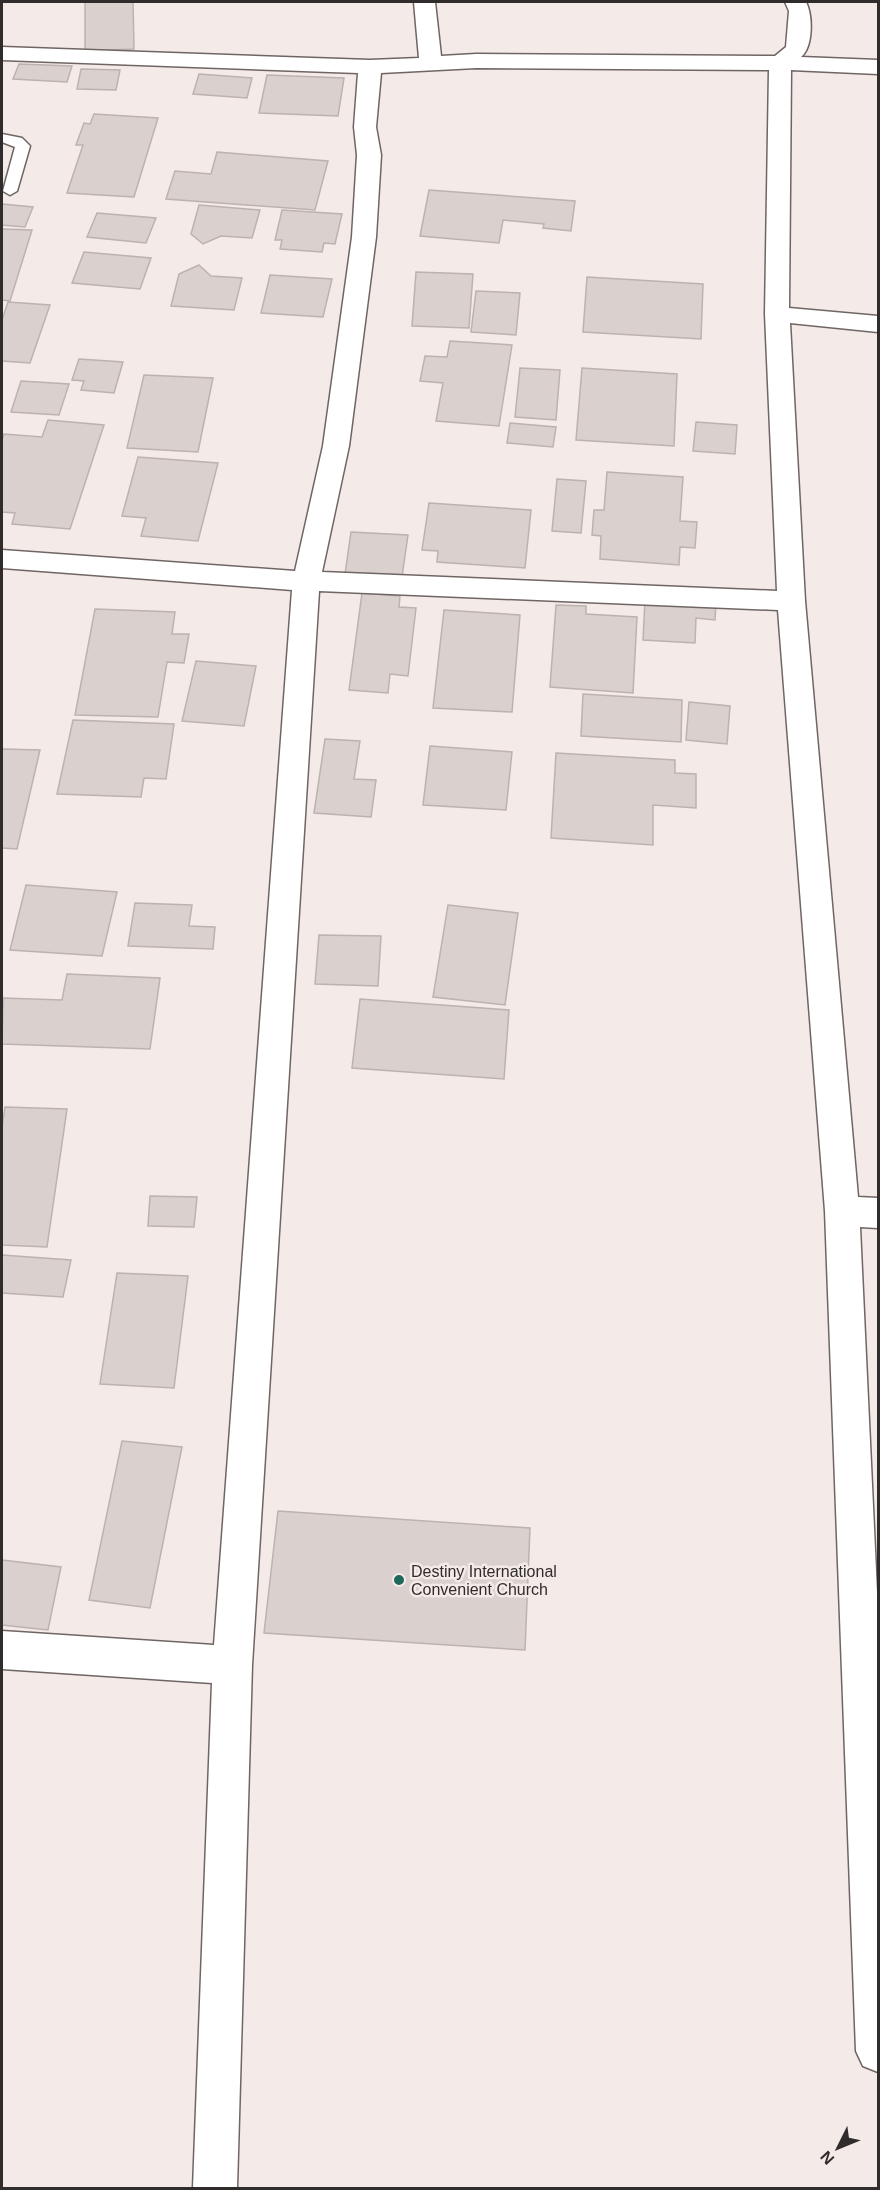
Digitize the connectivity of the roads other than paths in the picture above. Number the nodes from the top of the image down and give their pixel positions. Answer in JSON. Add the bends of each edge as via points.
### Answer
{"nodes":[{"id":1,"x":424,"y":2,"type":"edge"},
{"id":2,"x":796,"y":2,"type":"edge"},
{"id":3,"x":2,"y":52,"type":"edge"},
{"id":4,"x":431,"y":63,"type":"junction"},
{"id":5,"x":780,"y":63,"type":"junction"},
{"id":6,"x":370,"y":67,"type":"junction"},
{"id":7,"x":879,"y":67,"type":"edge"},
{"id":8,"x":2,"y":138,"type":"edge"},
{"id":9,"x":10,"y":191,"type":"dead end"},
{"id":10,"x":777,"y":314,"type":"junction"},
{"id":11,"x":879,"y":324,"type":"edge"},
{"id":12,"x":2,"y":559,"type":"edge"},
{"id":13,"x":306,"y":581,"type":"junction"},
{"id":14,"x":791,"y":601,"type":"junction"},
{"id":15,"x":843,"y":1211,"type":"junction"},
{"id":16,"x":879,"y":1213,"type":"edge"},
{"id":17,"x":2,"y":1650,"type":"edge"},
{"id":18,"x":232,"y":1665,"type":"junction"},
{"id":19,"x":873,"y":1801,"type":"edge"},
{"id":20,"x":879,"y":2051,"type":"edge"},
{"id":21,"x":215,"y":2188,"type":"edge"}],
"edges":[{"from":1,"to":4,"type":"street"},
{"from":2,"to":5,"type":"street","via":[[800,11],[797,49]]},
{"from":3,"to":6,"type":"street"},
{"from":4,"to":5,"type":"street"},
{"from":4,"to":6,"type":"street"},
{"from":5,"to":7,"type":"street"},
{"from":5,"to":10,"type":"street"},
{"from":6,"to":13,"type":"street","via":[[364,237],[336,446]]},
{"from":8,"to":9,"type":"lane","via":[[23,146]]},
{"from":10,"to":11,"type":"street"},
{"from":10,"to":14,"type":"street"},
{"from":12,"to":13,"type":"street"},
{"from":13,"to":14,"type":"street"},
{"from":13,"to":18,"type":"street"},
{"from":14,"to":15,"type":"street"},
{"from":15,"to":16,"type":"street"},
{"from":15,"to":19,"type":"street"},
{"from":17,"to":18,"type":"street"},
{"from":18,"to":21,"type":"street"},
{"from":19,"to":20,"type":"street"}]}
